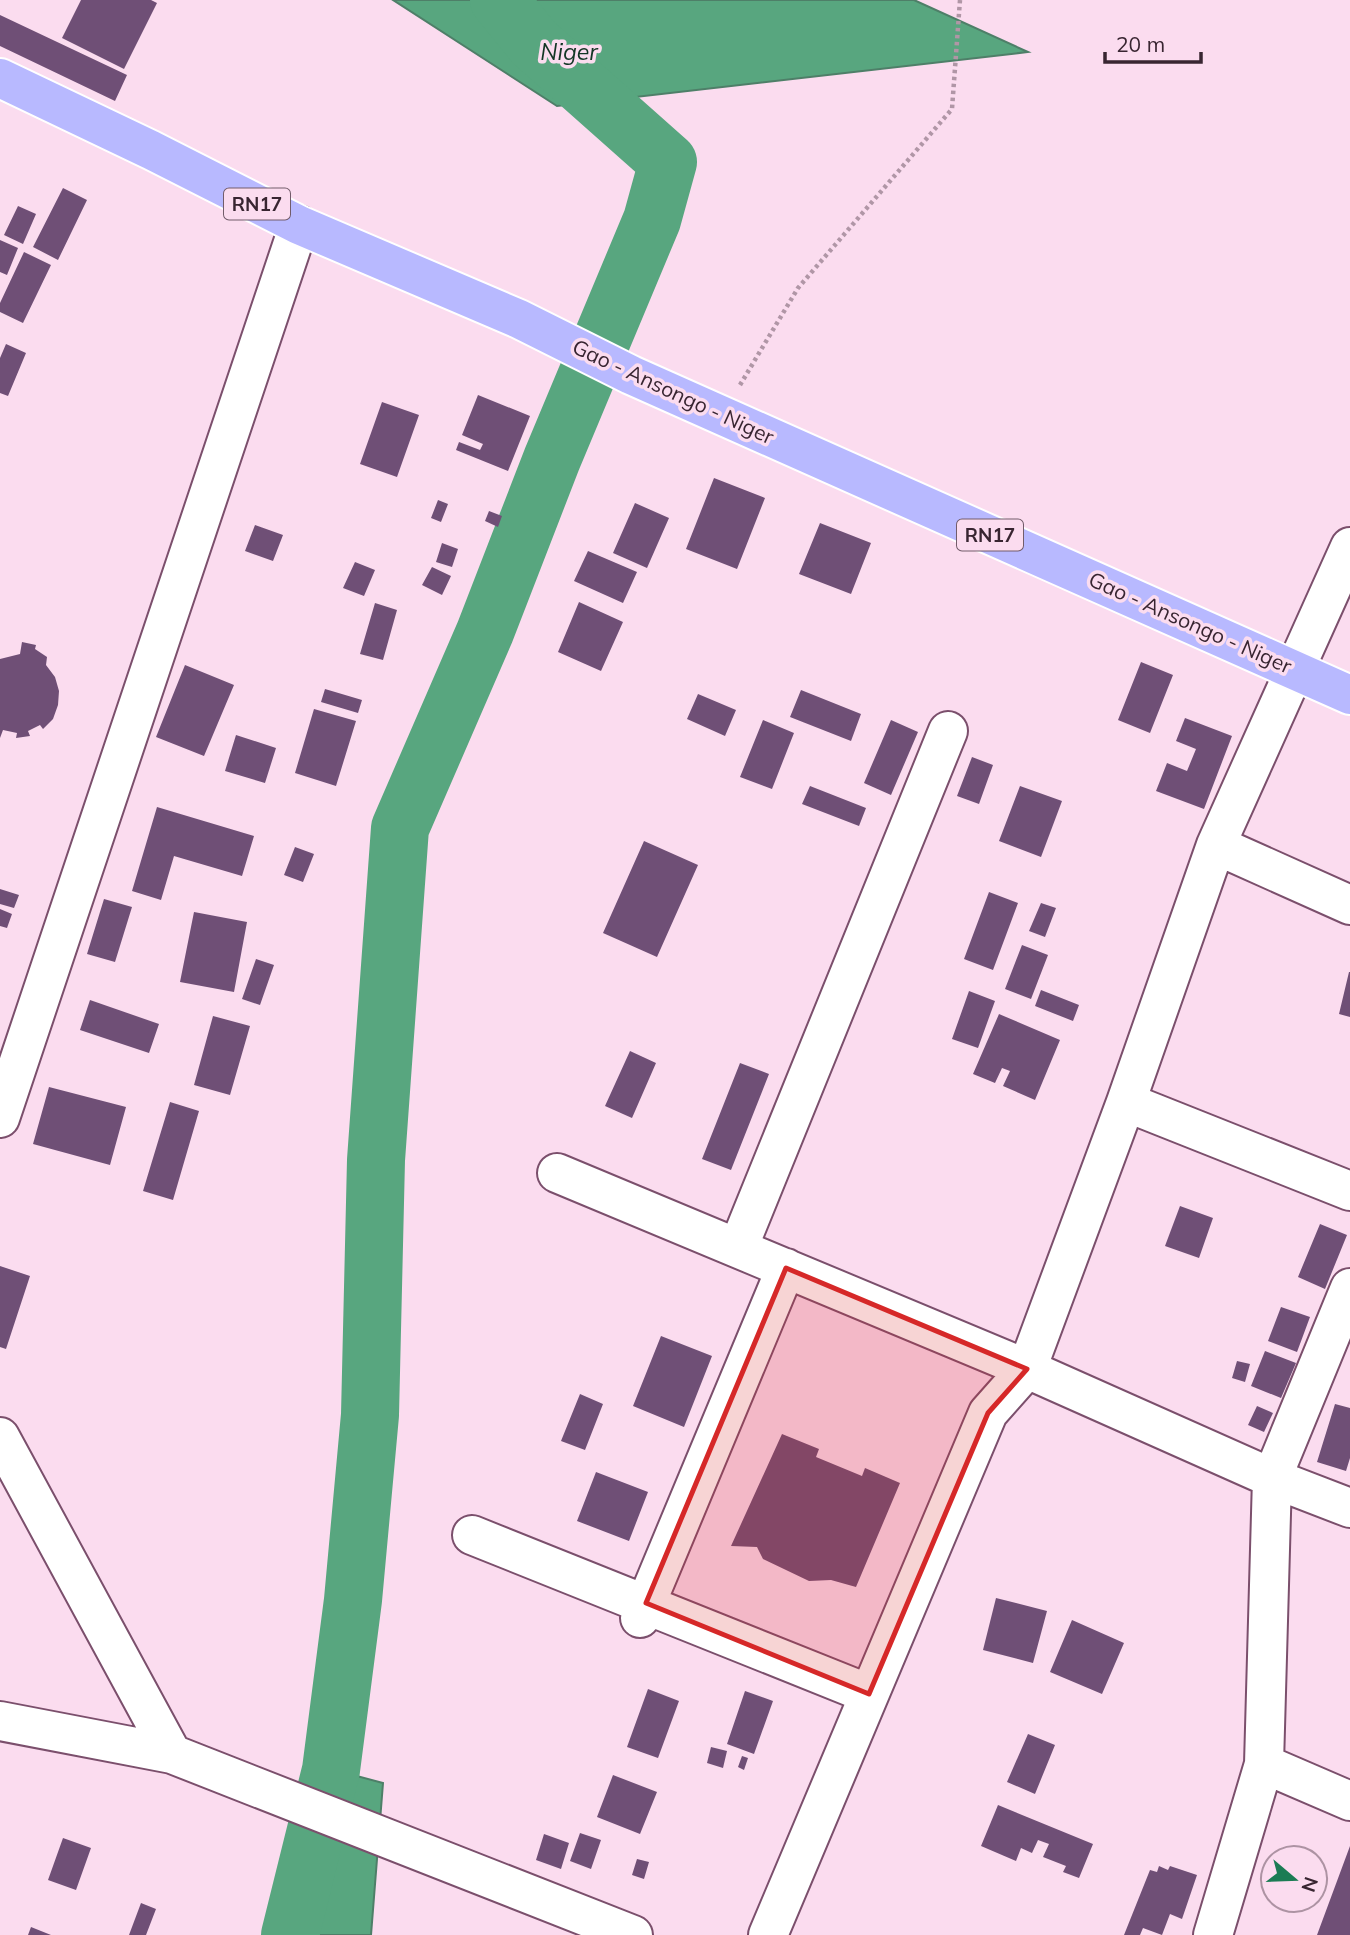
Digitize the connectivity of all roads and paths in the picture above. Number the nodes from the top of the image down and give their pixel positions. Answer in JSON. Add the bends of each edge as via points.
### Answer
{"nodes":[{"id":1,"x":960,"y":0,"type":"edge"},
{"id":2,"x":0,"y":78,"type":"edge"},
{"id":3,"x":299,"y":225,"type":"junction"},
{"id":4,"x":722,"y":416,"type":"junction"},
{"id":5,"x":1350,"y":547,"type":"edge"},
{"id":6,"x":1294,"y":670,"type":"junction"},
{"id":7,"x":1350,"y":695,"type":"edge"},
{"id":8,"x":948,"y":731,"type":"dead end"},
{"id":9,"x":1216,"y":845,"type":"junction"},
{"id":10,"x":1350,"y":905,"type":"edge"},
{"id":11,"x":1126,"y":1102,"type":"junction"},
{"id":12,"x":0,"y":1118,"type":"edge"},
{"id":13,"x":557,"y":1173,"type":"dead end"},
{"id":14,"x":1350,"y":1191,"type":"edge"},
{"id":15,"x":738,"y":1248,"type":"junction"},
{"id":16,"x":786,"y":1268,"type":"junction"},
{"id":17,"x":1350,"y":1288,"type":"edge"},
{"id":18,"x":1027,"y":1369,"type":"junction"},
{"id":19,"x":0,"y":1437,"type":"edge"},
{"id":20,"x":1272,"y":1478,"type":"junction"},
{"id":21,"x":1350,"y":1508,"type":"edge"},
{"id":22,"x":472,"y":1535,"type":"dead end"},
{"id":23,"x":643,"y":1611,"type":"junction"},
{"id":24,"x":869,"y":1694,"type":"junction"},
{"id":25,"x":0,"y":1721,"type":"edge"},
{"id":26,"x":172,"y":1754,"type":"junction"},
{"id":27,"x":1264,"y":1764,"type":"junction"},
{"id":28,"x":1350,"y":1801,"type":"edge"},
{"id":29,"x":633,"y":1935,"type":"edge"},
{"id":30,"x":768,"y":1935,"type":"edge"},
{"id":31,"x":1213,"y":1935,"type":"edge"}],
"edges":[{"from":1,"to":4,"type":"path","via":[[952,109],[798,288]]},
{"from":2,"to":3,"type":"main road","name":"Gao - Ansongo - Niger","number":"RN17"},
{"from":3,"to":4,"type":"main road","name":"Gao - Ansongo - Niger","number":"RN17","via":[[519,319]]},
{"from":3,"to":12,"type":"street"},
{"from":4,"to":6,"type":"main road","name":"Gao - Ansongo - Niger","number":"RN17"},
{"from":5,"to":6,"type":"street"},
{"from":6,"to":7,"type":"main road","name":"Gao - Ansongo - Niger","number":"RN17"},
{"from":6,"to":9,"type":"street"},
{"from":8,"to":15,"type":"street"},
{"from":9,"to":10,"type":"street"},
{"from":9,"to":11,"type":"street"},
{"from":11,"to":14,"type":"street"},
{"from":11,"to":18,"type":"street"},
{"from":13,"to":15,"type":"street"},
{"from":15,"to":16,"type":"street"},
{"from":16,"to":18,"type":"street"},
{"from":16,"to":23,"type":"street"},
{"from":17,"to":20,"type":"street"},
{"from":18,"to":20,"type":"street"},
{"from":18,"to":24,"type":"street","via":[[988,1413]]},
{"from":19,"to":26,"type":"street"},
{"from":20,"to":21,"type":"street"},
{"from":20,"to":27,"type":"street"},
{"from":22,"to":23,"type":"street"},
{"from":23,"to":24,"type":"street"},
{"from":24,"to":30,"type":"street"},
{"from":25,"to":26,"type":"street"},
{"from":26,"to":29,"type":"street"},
{"from":27,"to":28,"type":"street"},
{"from":27,"to":31,"type":"street"}]}
